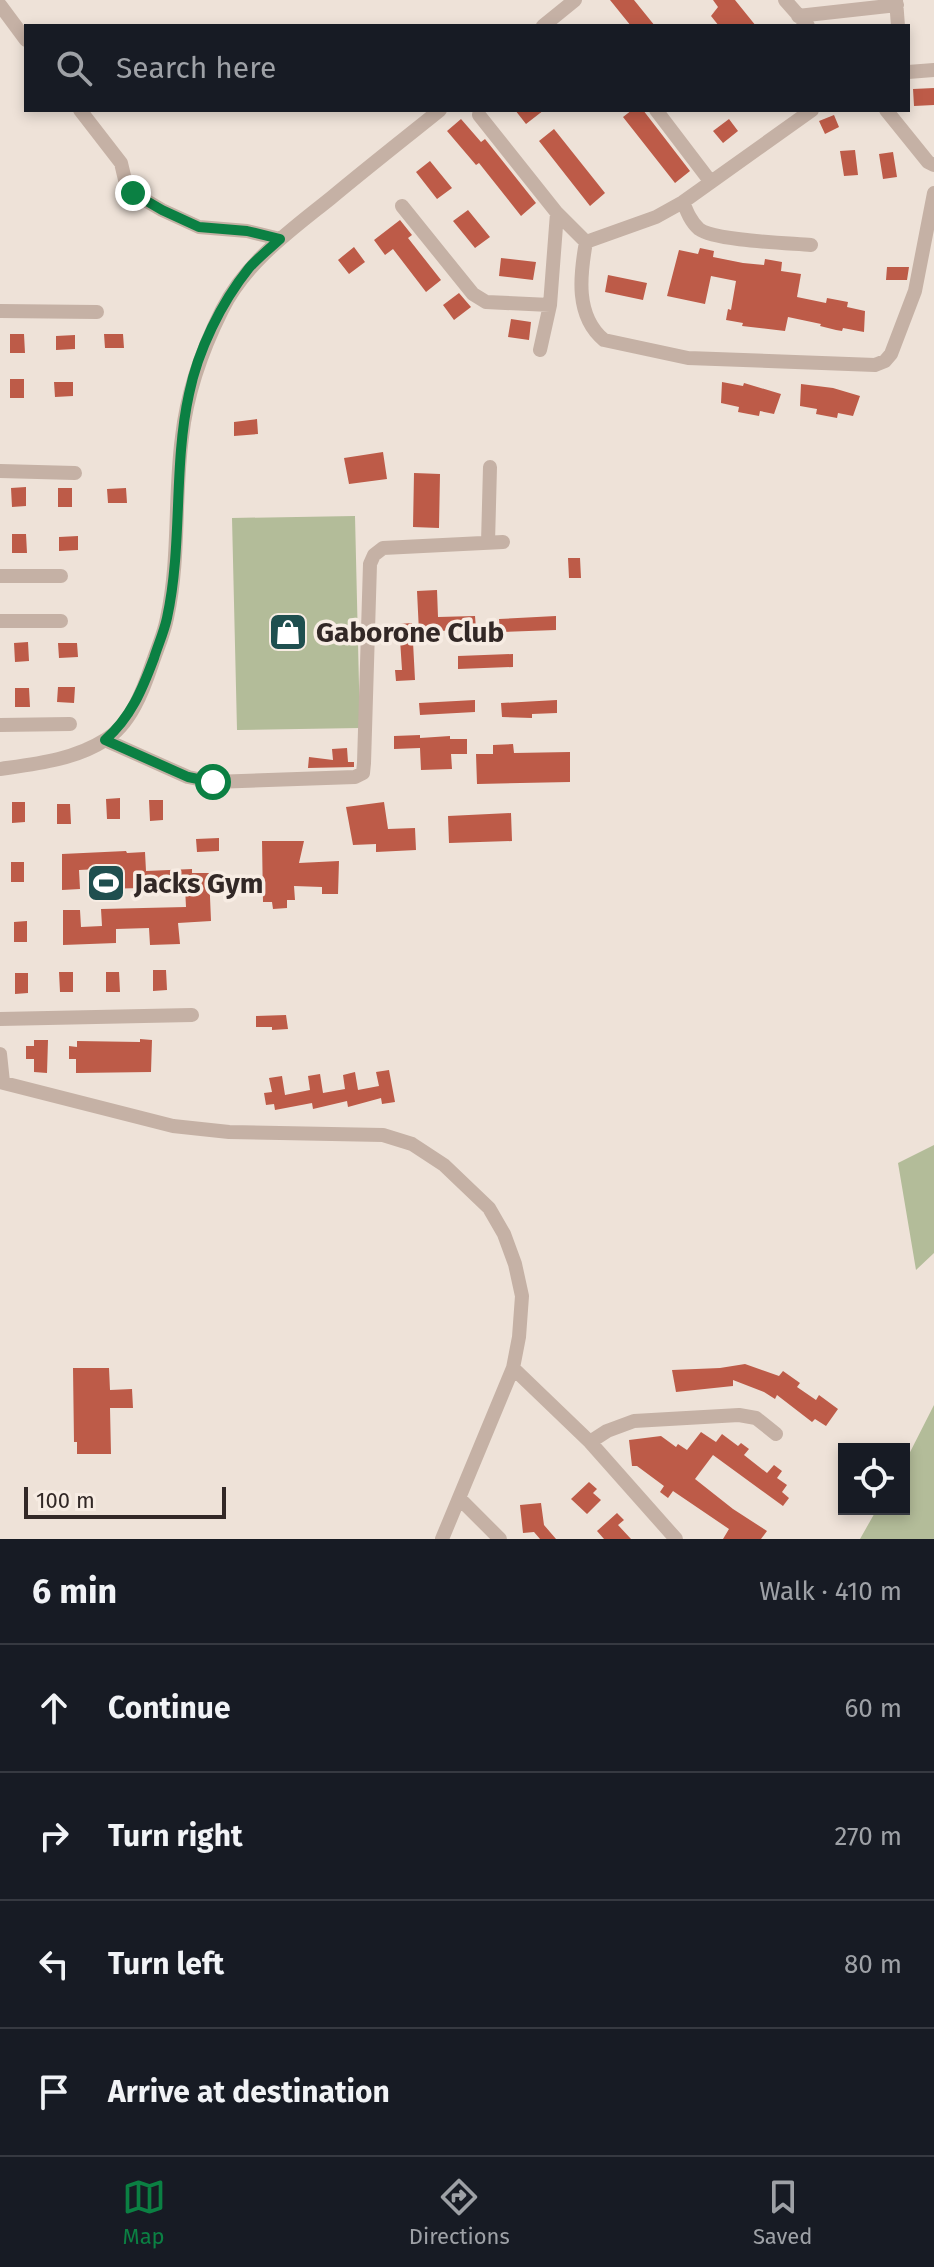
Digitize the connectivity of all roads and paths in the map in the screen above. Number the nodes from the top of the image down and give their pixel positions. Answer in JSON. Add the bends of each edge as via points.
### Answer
{"nodes":[{"id":1,"x":575,"y":0,"type":"edge"},
{"id":2,"x":785,"y":0,"type":"edge"},
{"id":3,"x":896,"y":2,"type":"edge"},
{"id":4,"x":0,"y":5,"type":"edge"},
{"id":5,"x":803,"y":21,"type":"edge"},
{"id":6,"x":545,"y":24,"type":"edge"},
{"id":7,"x":898,"y":24,"type":"edge"},
{"id":8,"x":24,"y":37,"type":"edge"},
{"id":9,"x":934,"y":70,"type":"edge"},
{"id":10,"x":910,"y":72,"type":"edge"},
{"id":11,"x":82,"y":112,"type":"edge"},
{"id":12,"x":438,"y":112,"type":"edge"},
{"id":13,"x":658,"y":112,"type":"edge"},
{"id":14,"x":809,"y":112,"type":"edge"},
{"id":15,"x":888,"y":112,"type":"edge"},
{"id":16,"x":479,"y":115,"type":"dead end"},
{"id":17,"x":934,"y":165,"type":"edge"},
{"id":18,"x":710,"y":181,"type":"junction"},
{"id":19,"x":934,"y":193,"type":"edge"},
{"id":20,"x":683,"y":202,"type":"junction"},
{"id":21,"x":402,"y":206,"type":"dead end"},
{"id":22,"x":557,"y":213,"type":"junction"},
{"id":23,"x":280,"y":239,"type":"junction"},
{"id":24,"x":586,"y":242,"type":"junction"},
{"id":25,"x":811,"y":245,"type":"dead end"},
{"id":26,"x":550,"y":305,"type":"junction"},
{"id":27,"x":0,"y":311,"type":"edge"},
{"id":28,"x":97,"y":312,"type":"dead end"},
{"id":29,"x":540,"y":350,"type":"dead end"},
{"id":30,"x":490,"y":467,"type":"dead end"},
{"id":31,"x":0,"y":471,"type":"edge"},
{"id":32,"x":75,"y":473,"type":"dead end"},
{"id":33,"x":0,"y":576,"type":"edge"},
{"id":34,"x":61,"y":576,"type":"dead end"},
{"id":35,"x":0,"y":621,"type":"edge"},
{"id":36,"x":61,"y":621,"type":"dead end"},
{"id":37,"x":70,"y":724,"type":"dead end"},
{"id":38,"x":0,"y":725,"type":"edge"},
{"id":39,"x":105,"y":740,"type":"junction"},
{"id":40,"x":0,"y":769,"type":"edge"},
{"id":41,"x":192,"y":1015,"type":"dead end"},
{"id":42,"x":0,"y":1019,"type":"edge"},
{"id":43,"x":0,"y":1054,"type":"edge"},
{"id":44,"x":1,"y":1082,"type":"edge"},
{"id":45,"x":513,"y":1368,"type":"junction"},
{"id":46,"x":776,"y":1434,"type":"dead end"},
{"id":47,"x":590,"y":1442,"type":"junction"},
{"id":48,"x":460,"y":1499,"type":"junction"},
{"id":49,"x":442,"y":1539,"type":"edge"},
{"id":50,"x":500,"y":1539,"type":"edge"},
{"id":51,"x":676,"y":1539,"type":"edge"}],
"edges":[{"from":1,"to":6,"type":"street"},
{"from":2,"to":5,"type":"street"},
{"from":3,"to":5,"type":"street"},
{"from":3,"to":7,"type":"street"},
{"from":4,"to":8,"type":"street"},
{"from":9,"to":10,"type":"street"},
{"from":11,"to":23,"type":"street","via":[[121,163],[133,193],[199,227]]},
{"from":12,"to":23,"type":"street"},
{"from":13,"to":18,"type":"street"},
{"from":14,"to":18,"type":"street"},
{"from":15,"to":17,"type":"street"},
{"from":16,"to":22,"type":"street"},
{"from":18,"to":20,"type":"street"},
{"from":19,"to":24,"type":"street","via":[[915,291],[891,354],[875,365],[688,358],[604,340],[584,312],[581,273]]},
{"from":20,"to":24,"type":"street"},
{"from":20,"to":25,"type":"street","via":[[701,231]]},
{"from":21,"to":26,"type":"street","via":[[473,294],[486,302]]},
{"from":22,"to":24,"type":"street"},
{"from":22,"to":26,"type":"street"},
{"from":23,"to":39,"type":"street","via":[[250,267],[224,306],[189,391],[166,625],[140,696]]},
{"from":26,"to":29,"type":"street"},
{"from":27,"to":28,"type":"street"},
{"from":30,"to":39,"type":"street","via":[[496,543],[383,548],[370,564],[363,773],[213,782],[188,777]]},
{"from":31,"to":32,"type":"street"},
{"from":33,"to":34,"type":"street"},
{"from":35,"to":36,"type":"street"},
{"from":37,"to":38,"type":"street"},
{"from":39,"to":40,"type":"street","via":[[50,762]]},
{"from":41,"to":42,"type":"street"},
{"from":43,"to":44,"type":"street"},
{"from":44,"to":45,"type":"street","via":[[173,1126],[359,1133],[412,1144],[469,1188],[504,1234],[522,1296]]},
{"from":45,"to":47,"type":"street"},
{"from":45,"to":48,"type":"street"},
{"from":46,"to":47,"type":"street","via":[[756,1418],[739,1415],[634,1421]]},
{"from":47,"to":51,"type":"street"},
{"from":48,"to":49,"type":"street"},
{"from":48,"to":50,"type":"street"}]}
